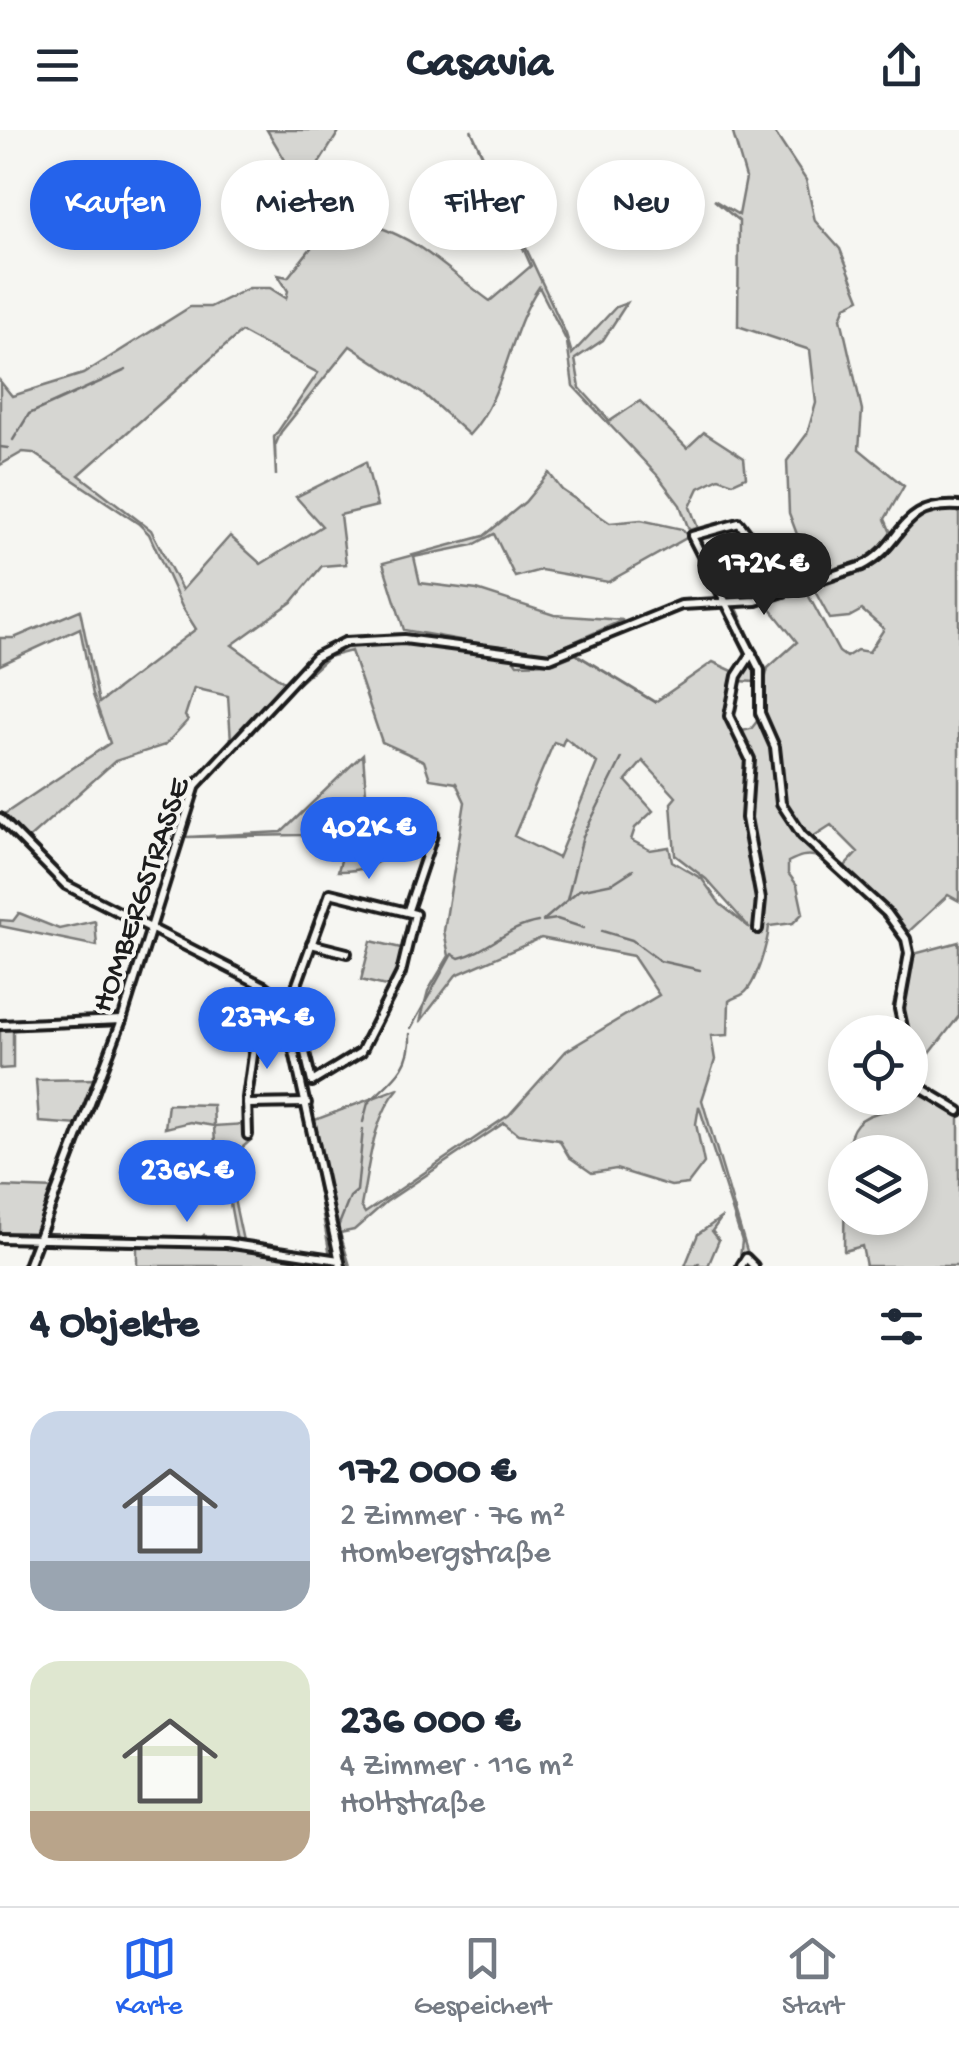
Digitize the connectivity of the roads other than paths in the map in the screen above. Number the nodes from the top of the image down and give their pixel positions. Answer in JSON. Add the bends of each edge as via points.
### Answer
{"nodes":[{"id":1,"x":959,"y":506,"type":"edge"},
{"id":2,"x":791,"y":590,"type":"junction"},
{"id":3,"x":728,"y":602,"type":"junction"},
{"id":4,"x":752,"y":652,"type":"junction"},
{"id":5,"x":0,"y":818,"type":"edge"},
{"id":6,"x":433,"y":835,"type":"dead end"},
{"id":7,"x":408,"y":910,"type":"junction"},
{"id":8,"x":758,"y":929,"type":"dead end"},
{"id":9,"x":152,"y":930,"type":"junction"},
{"id":10,"x":311,"y":944,"type":"junction"},
{"id":11,"x":347,"y":953,"type":"dead end"},
{"id":12,"x":292,"y":998,"type":"junction"},
{"id":13,"x":285,"y":1004,"type":"junction"},
{"id":14,"x":900,"y":1015,"type":"edge"},
{"id":15,"x":122,"y":1020,"type":"junction"},
{"id":16,"x":0,"y":1024,"type":"edge"},
{"id":17,"x":255,"y":1041,"type":"dead end"},
{"id":18,"x":928,"y":1092,"type":"edge"},
{"id":19,"x":248,"y":1104,"type":"junction"},
{"id":20,"x":307,"y":1104,"type":"junction"},
{"id":21,"x":959,"y":1111,"type":"edge"},
{"id":22,"x":248,"y":1135,"type":"dead end"},
{"id":23,"x":0,"y":1238,"type":"edge"},
{"id":24,"x":40,"y":1239,"type":"junction"},
{"id":25,"x":743,"y":1262,"type":"edge"},
{"id":26,"x":340,"y":1263,"type":"edge"},
{"id":27,"x":28,"y":1266,"type":"edge"},
{"id":28,"x":754,"y":1266,"type":"edge"}],
"edges":[{"from":1,"to":2,"type":"street","name":"HOMBERGSTRASSE","via":[[926,508],[898,528],[871,562]]},
{"from":2,"to":3,"type":"street","name":"HOMBERGSTRASSE"},
{"from":2,"to":3,"type":"street","via":[[739,524],[692,536]]},
{"from":3,"to":4,"type":"street"},
{"from":3,"to":9,"type":"street","name":"HOMBERGSTRASSE","via":[[670,608],[550,658],[429,639],[352,641],[325,649],[196,785]]},
{"from":4,"to":8,"type":"street","via":[[737,676],[729,716],[750,759],[746,818],[763,917]]},
{"from":4,"to":14,"type":"street","via":[[782,803],[802,835],[887,912],[909,947]]},
{"from":5,"to":9,"type":"street","via":[[58,880]]},
{"from":6,"to":7,"type":"street"},
{"from":7,"to":10,"type":"street","via":[[330,893]]},
{"from":7,"to":12,"type":"street","via":[[416,916],[403,966],[361,1052],[314,1082]]},
{"from":9,"to":13,"type":"street","via":[[264,986]]},
{"from":9,"to":15,"type":"street","name":"HOMBERGSTRASSE"},
{"from":10,"to":11,"type":"street"},
{"from":10,"to":12,"type":"street"},
{"from":12,"to":13,"type":"street"},
{"from":13,"to":20,"type":"street"},
{"from":15,"to":16,"type":"street"},
{"from":15,"to":24,"type":"street","name":"HOMBERGSTRASSE"},
{"from":17,"to":19,"type":"street"},
{"from":18,"to":21,"type":"street"},
{"from":19,"to":20,"type":"street"},
{"from":19,"to":22,"type":"street"},
{"from":20,"to":26,"type":"street"},
{"from":23,"to":24,"type":"street"},
{"from":24,"to":26,"type":"street","via":[[226,1244]]},
{"from":24,"to":27,"type":"street","name":"HOMBERGSTRASSE"},
{"from":25,"to":28,"type":"street"}]}
